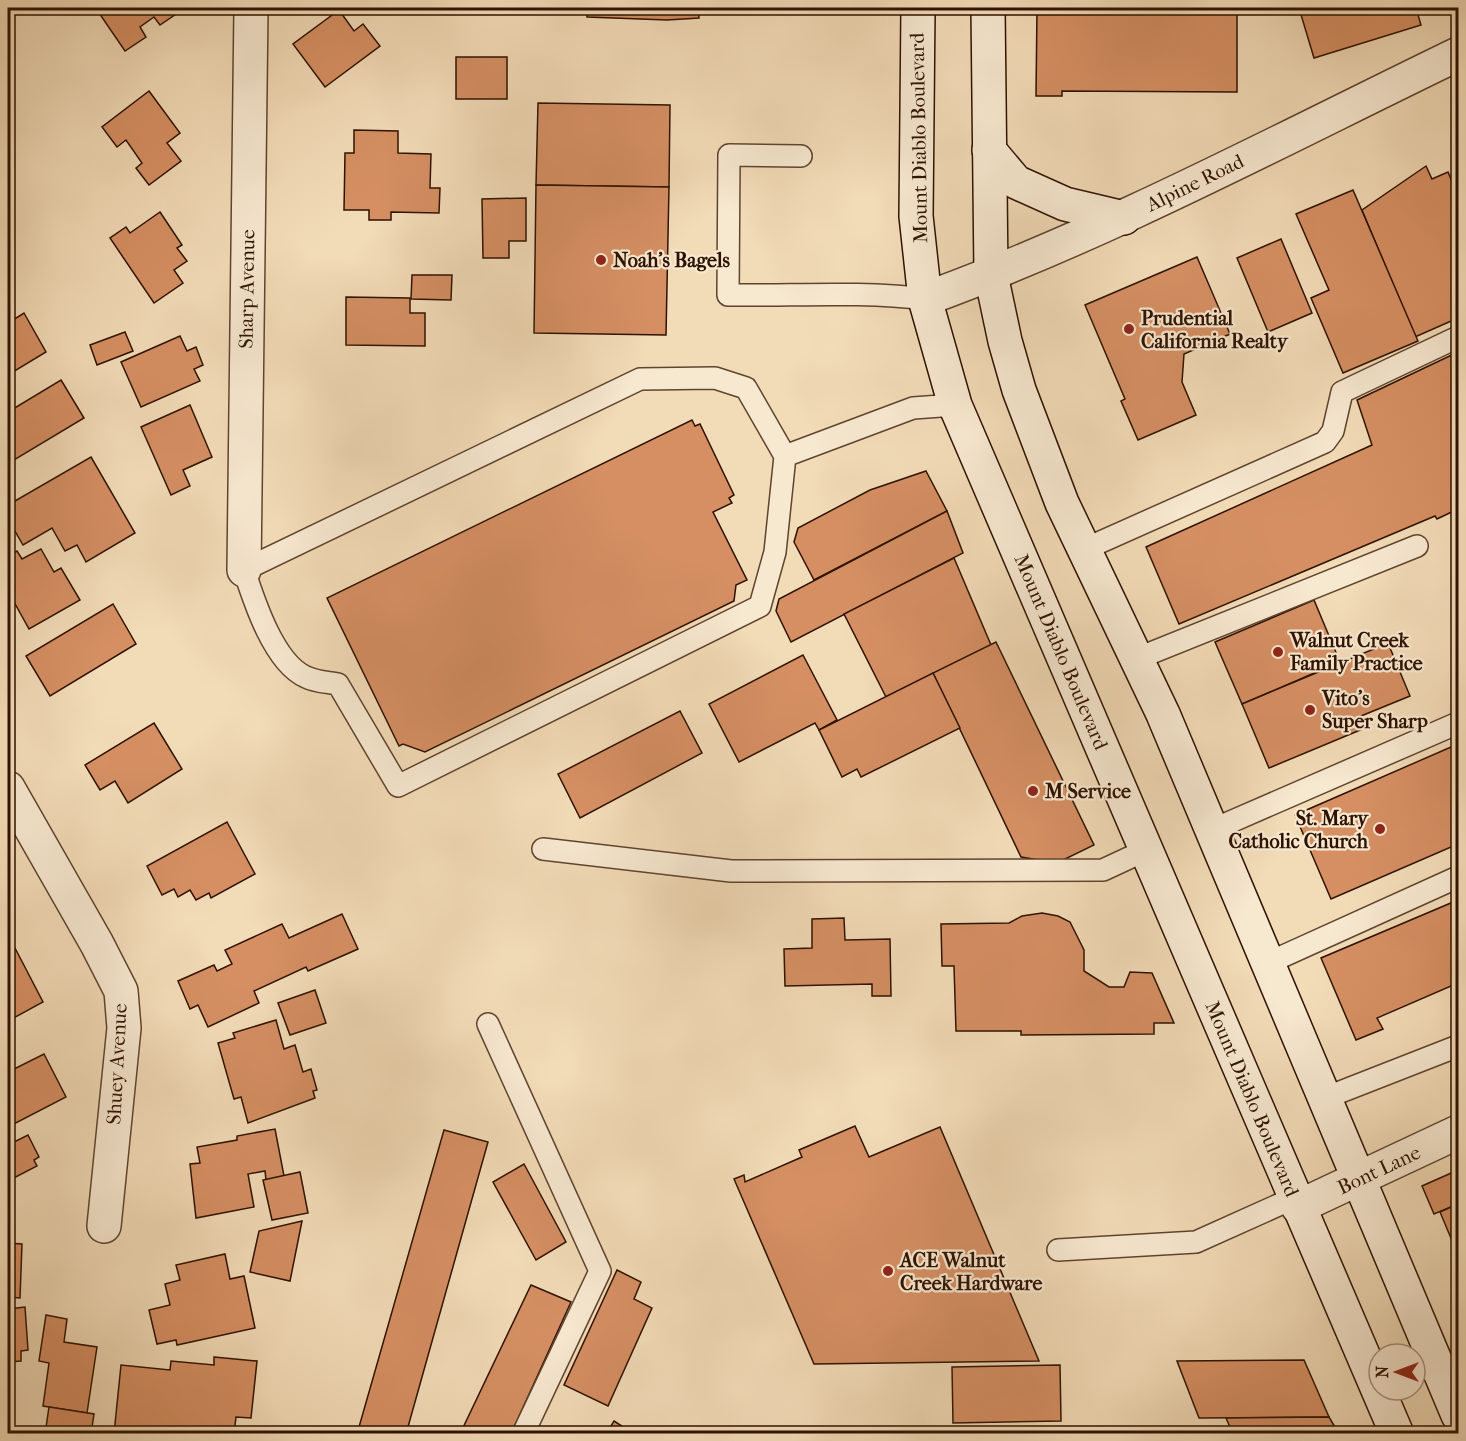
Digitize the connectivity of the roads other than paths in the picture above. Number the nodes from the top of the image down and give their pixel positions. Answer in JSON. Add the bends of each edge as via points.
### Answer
{"nodes":[{"id":1,"x":251,"y":8,"type":"edge"},
{"id":2,"x":918,"y":8,"type":"edge"},
{"id":3,"x":988,"y":8,"type":"edge"},
{"id":4,"x":1458,"y":54,"type":"edge"},
{"id":5,"x":989,"y":150,"type":"junction"},
{"id":6,"x":801,"y":156,"type":"dead end"},
{"id":7,"x":1124,"y":218,"type":"junction"},
{"id":8,"x":991,"y":275,"type":"junction"},
{"id":9,"x":925,"y":299,"type":"junction"},
{"id":10,"x":1458,"y":337,"type":"edge"},
{"id":11,"x":955,"y":405,"type":"junction"},
{"id":12,"x":785,"y":456,"type":"junction"},
{"id":13,"x":1417,"y":546,"type":"dead end"},
{"id":14,"x":1085,"y":549,"type":"junction"},
{"id":15,"x":244,"y":570,"type":"junction"},
{"id":16,"x":1136,"y":659,"type":"junction"},
{"id":17,"x":1458,"y":723,"type":"edge"},
{"id":18,"x":8,"y":788,"type":"edge"},
{"id":19,"x":1212,"y":830,"type":"junction"},
{"id":20,"x":543,"y":849,"type":"dead end"},
{"id":21,"x":1146,"y":850,"type":"junction"},
{"id":22,"x":1458,"y":877,"type":"edge"},
{"id":23,"x":1268,"y":963,"type":"junction"},
{"id":24,"x":488,"y":1024,"type":"dead end"},
{"id":25,"x":1458,"y":1046,"type":"edge"},
{"id":26,"x":1325,"y":1098,"type":"junction"},
{"id":27,"x":1458,"y":1132,"type":"edge"},
{"id":28,"x":1359,"y":1180,"type":"junction"},
{"id":29,"x":1296,"y":1202,"type":"junction"},
{"id":30,"x":104,"y":1226,"type":"dead end"},
{"id":31,"x":1058,"y":1250,"type":"dead end"},
{"id":32,"x":1458,"y":1415,"type":"edge"},
{"id":33,"x":524,"y":1434,"type":"edge"},
{"id":34,"x":1397,"y":1434,"type":"edge"}],
"edges":[{"from":1,"to":15,"type":"main road","name":"Sharp Avenue"},
{"from":2,"to":9,"type":"main road","name":"Mount Diablo Boulevard","via":[[916,216]]},
{"from":3,"to":5,"type":"main road"},
{"from":4,"to":7,"type":"main road","name":"Alpine Road"},
{"from":5,"to":7,"type":"main road","via":[[1016,182],[1065,204]]},
{"from":5,"to":8,"type":"main road"},
{"from":6,"to":9,"type":"lane","via":[[729,155],[728,294],[881,294]]},
{"from":7,"to":8,"type":"main road","name":"Alpine Road"},
{"from":8,"to":9,"type":"main road","name":"Alpine Road"},
{"from":8,"to":14,"type":"main road","via":[[1019,390],[1062,503]]},
{"from":9,"to":11,"type":"main road","name":"Mount Diablo Boulevard"},
{"from":10,"to":14,"type":"lane","via":[[1342,392],[1333,430],[1325,442]]},
{"from":11,"to":12,"type":"lane","via":[[913,408]]},
{"from":11,"to":21,"type":"main road","name":"Mount Diablo Boulevard"},
{"from":12,"to":15,"type":"lane","via":[[746,388],[715,378],[640,379]]},
{"from":12,"to":15,"type":"lane","via":[[775,552],[760,606],[398,786],[338,684],[304,677],[284,658],[261,619]]},
{"from":13,"to":16,"type":"lane"},
{"from":14,"to":16,"type":"main road"},
{"from":16,"to":19,"type":"main road"},
{"from":17,"to":19,"type":"lane"},
{"from":18,"to":30,"type":"main road","name":"Shuey Avenue","via":[[121,991],[124,1028]]},
{"from":19,"to":23,"type":"main road"},
{"from":20,"to":21,"type":"lane","via":[[731,871],[1103,870]]},
{"from":21,"to":29,"type":"main road","name":"Mount Diablo Boulevard"},
{"from":22,"to":23,"type":"lane"},
{"from":23,"to":26,"type":"main road"},
{"from":24,"to":33,"type":"lane","via":[[600,1271]]},
{"from":25,"to":26,"type":"lane"},
{"from":26,"to":28,"type":"main road"},
{"from":27,"to":28,"type":"main road","name":"Bont Lane"},
{"from":28,"to":29,"type":"main road","name":"Bont Lane"},
{"from":28,"to":32,"type":"main road"},
{"from":29,"to":31,"type":"lane","via":[[1196,1242]]},
{"from":29,"to":34,"type":"main road","name":"Mount Diablo Boulevard"}]}
